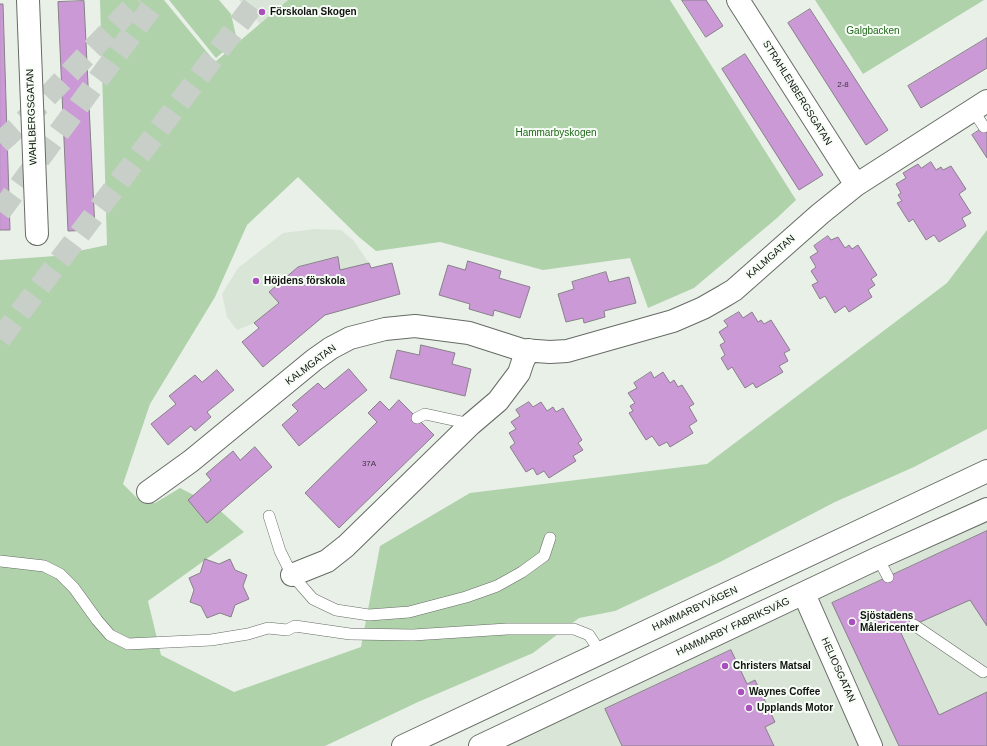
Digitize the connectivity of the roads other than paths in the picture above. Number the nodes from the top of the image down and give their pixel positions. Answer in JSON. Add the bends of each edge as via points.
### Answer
{"nodes":[{"id":1,"x":28,"y":0,"type":"edge"},
{"id":2,"x":738,"y":0,"type":"edge"},
{"id":3,"x":981,"y":113,"type":"edge"},
{"id":4,"x":856,"y":185,"type":"junction"},
{"id":5,"x":37,"y":234,"type":"dead end"},
{"id":6,"x":529,"y":350,"type":"junction"},
{"id":7,"x":418,"y":418,"type":"dead end"},
{"id":8,"x":471,"y":424,"type":"junction"},
{"id":9,"x":987,"y":471,"type":"edge"},
{"id":10,"x":148,"y":492,"type":"dead end"},
{"id":11,"x":987,"y":510,"type":"edge"},
{"id":12,"x":269,"y":516,"type":"dead end"},
{"id":13,"x":550,"y":538,"type":"dead end"},
{"id":14,"x":0,"y":561,"type":"edge"},
{"id":15,"x":292,"y":575,"type":"junction"},
{"id":16,"x":804,"y":594,"type":"junction"},
{"id":17,"x":914,"y":625,"type":"dead end"},
{"id":18,"x":601,"y":653,"type":"junction"},
{"id":19,"x":983,"y":672,"type":"dead end"},
{"id":20,"x":403,"y":746,"type":"edge"},
{"id":21,"x":480,"y":746,"type":"edge"},
{"id":22,"x":871,"y":746,"type":"edge"}],
"edges":[{"from":1,"to":5,"type":"street","name":"WAHLBERGSGATAN"},
{"from":2,"to":4,"type":"street","name":"STRAHLENBERGSGATAN"},
{"from":3,"to":4,"type":"street","name":"KALMGATAN"},
{"from":4,"to":6,"type":"street","name":"KALMGATAN","via":[[734,290],[703,308],[673,321],[567,351]]},
{"from":6,"to":8,"type":"street","via":[[519,373],[498,401]]},
{"from":6,"to":10,"type":"street","name":"KALMGATAN","via":[[470,333],[415,326],[385,329],[350,338],[314,360]]},
{"from":7,"to":8,"type":"lane","via":[[425,414]]},
{"from":8,"to":15,"type":"street","via":[[346,546],[327,561]]},
{"from":9,"to":18,"type":"street","name":"HAMMARBYVÄGEN"},
{"from":11,"to":16,"type":"street","name":"HAMMARBY FABRIKSVÄG","via":[[883,568]]},
{"from":12,"to":15,"type":"lane","via":[[280,550]]},
{"from":13,"to":15,"type":"lane","via":[[544,556],[497,586],[409,612],[369,615],[336,610],[313,599]]},
{"from":14,"to":18,"type":"lane","via":[[44,566],[60,574],[110,635],[128,644],[211,640],[268,628],[287,630],[295,626],[350,634],[413,635],[507,629],[574,629],[589,635]]},
{"from":16,"to":21,"type":"street","name":"HAMMARBY FABRIKSVÄG"},
{"from":16,"to":22,"type":"street","name":"HELIOSGATAN"},
{"from":17,"to":19,"type":"lane"},
{"from":18,"to":20,"type":"street","name":"HAMMARBYVÄGEN"}]}
